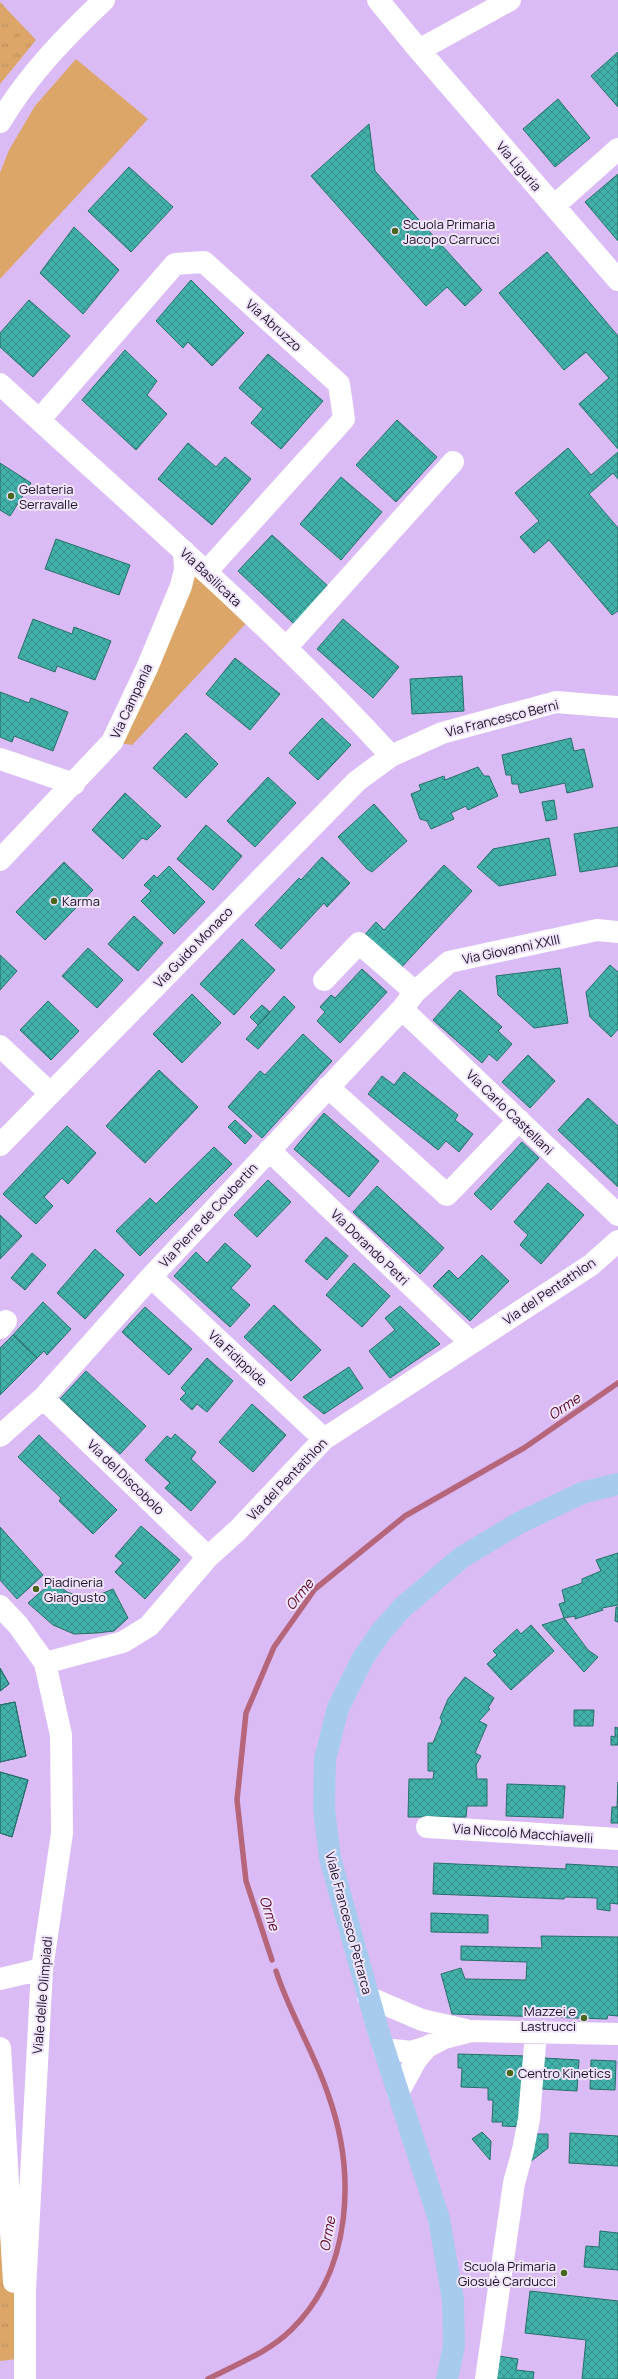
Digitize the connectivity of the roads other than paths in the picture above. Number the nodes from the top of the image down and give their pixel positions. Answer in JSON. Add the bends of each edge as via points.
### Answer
{"nodes":[{"id":1,"x":104,"y":0,"type":"edge"},
{"id":2,"x":378,"y":0,"type":"edge"},
{"id":3,"x":510,"y":0,"type":"edge"},
{"id":4,"x":419,"y":50,"type":"junction"},
{"id":5,"x":0,"y":122,"type":"edge"},
{"id":6,"x":618,"y":149,"type":"edge"},
{"id":7,"x":554,"y":206,"type":"junction"},
{"id":8,"x":618,"y":280,"type":"edge"},
{"id":9,"x":0,"y":384,"type":"edge"},
{"id":10,"x":0,"y":394,"type":"edge"},
{"id":11,"x":32,"y":413,"type":"junction"},
{"id":12,"x":453,"y":462,"type":"dead end"},
{"id":13,"x":184,"y":552,"type":"junction"},
{"id":14,"x":206,"y":572,"type":"junction"},
{"id":15,"x":286,"y":648,"type":"junction"},
{"id":16,"x":618,"y":693,"type":"edge"},
{"id":17,"x":556,"y":702,"type":"junction"},
{"id":18,"x":618,"y":707,"type":"edge"},
{"id":19,"x":391,"y":756,"type":"junction"},
{"id":20,"x":0,"y":758,"type":"edge"},
{"id":21,"x":74,"y":784,"type":"junction"},
{"id":22,"x":2,"y":855,"type":"edge"},
{"id":23,"x":618,"y":932,"type":"edge"},
{"id":24,"x":324,"y":980,"type":"dead end"},
{"id":25,"x":415,"y":992,"type":"junction"},
{"id":26,"x":402,"y":1009,"type":"junction"},
{"id":27,"x":0,"y":1046,"type":"edge"},
{"id":28,"x":328,"y":1088,"type":"junction"},
{"id":29,"x":50,"y":1093,"type":"junction"},
{"id":30,"x":519,"y":1120,"type":"junction"},
{"id":31,"x":0,"y":1145,"type":"edge"},
{"id":32,"x":269,"y":1150,"type":"junction"},
{"id":33,"x":618,"y":1215,"type":"edge"},
{"id":34,"x":618,"y":1241,"type":"edge"},
{"id":35,"x":151,"y":1277,"type":"junction"},
{"id":36,"x":471,"y":1343,"type":"junction"},
{"id":37,"x":43,"y":1398,"type":"junction"},
{"id":38,"x":0,"y":1436,"type":"edge"},
{"id":39,"x":324,"y":1439,"type":"junction"},
{"id":40,"x":618,"y":1484,"type":"edge"},
{"id":41,"x":208,"y":1557,"type":"junction"},
{"id":42,"x":0,"y":1606,"type":"edge"},
{"id":43,"x":45,"y":1663,"type":"junction"},
{"id":44,"x":427,"y":1827,"type":"dead end"},
{"id":45,"x":618,"y":1839,"type":"edge"},
{"id":46,"x":42,"y":1968,"type":"junction"},
{"id":47,"x":0,"y":1979,"type":"edge"},
{"id":48,"x":368,"y":1997,"type":"junction"},
{"id":49,"x":420,"y":2018,"type":"junction"},
{"id":50,"x":377,"y":2027,"type":"junction"},
{"id":51,"x":471,"y":2031,"type":"junction"},
{"id":52,"x":536,"y":2032,"type":"junction"},
{"id":53,"x":618,"y":2034,"type":"edge"},
{"id":54,"x":427,"y":2047,"type":"junction"},
{"id":55,"x":0,"y":2048,"type":"edge"},
{"id":56,"x":384,"y":2049,"type":"junction"},
{"id":57,"x":398,"y":2093,"type":"junction"},
{"id":58,"x":25,"y":2334,"type":"junction"},
{"id":59,"x":26,"y":2378,"type":"edge"},
{"id":60,"x":447,"y":2379,"type":"edge"},
{"id":61,"x":486,"y":2379,"type":"edge"}],
"edges":[{"from":1,"to":5,"type":"street","via":[[46,58],[24,85]]},
{"from":2,"to":4,"type":"street","name":"Via Liguria"},
{"from":3,"to":4,"type":"street"},
{"from":4,"to":7,"type":"street","name":"Via Liguria"},
{"from":6,"to":7,"type":"street"},
{"from":7,"to":8,"type":"street","name":"Via Liguria"},
{"from":9,"to":11,"type":"street","name":"Via Basilicata"},
{"from":10,"to":11,"type":"street","name":"Via Basilicata"},
{"from":11,"to":13,"type":"street","name":"Via Basilicata"},
{"from":11,"to":14,"type":"street","name":"Via Abruzzo","via":[[175,264],[204,262],[339,384],[344,419]]},
{"from":12,"to":15,"type":"street"},
{"from":13,"to":14,"type":"street","name":"Via Basilicata"},
{"from":13,"to":21,"type":"street","name":"Via Campania","via":[[185,570],[181,586],[147,668],[112,742]]},
{"from":14,"to":15,"type":"street","name":"Via Basilicata"},
{"from":15,"to":19,"type":"street","name":"Via Basilicata"},
{"from":16,"to":17,"type":"street"},
{"from":17,"to":18,"type":"street","name":"Via Francesco Berni"},
{"from":17,"to":19,"type":"street","name":"Via Francesco Berni","via":[[442,733]]},
{"from":19,"to":29,"type":"street","name":"Via Guido Monaco","via":[[357,781]]},
{"from":20,"to":21,"type":"street"},
{"from":21,"to":22,"type":"street","name":"Via Campania"},
{"from":23,"to":25,"type":"street","name":"Via Giovanni XXIII","via":[[597,930],[449,962]]},
{"from":24,"to":25,"type":"street","via":[[359,943]]},
{"from":25,"to":26,"type":"street","name":"Via Pierre de Coubertin"},
{"from":26,"to":28,"type":"street","name":"Via Pierre de Coubertin"},
{"from":26,"to":30,"type":"street","name":"Via Carlo Castellani"},
{"from":27,"to":29,"type":"street"},
{"from":28,"to":30,"type":"street","via":[[447,1195]]},
{"from":28,"to":32,"type":"street","name":"Via Pierre de Coubertin"},
{"from":29,"to":31,"type":"street","name":"Via Guido Monaco"},
{"from":30,"to":33,"type":"street","name":"Via Carlo Castellani"},
{"from":32,"to":35,"type":"street","name":"Via Pierre de Coubertin"},
{"from":32,"to":36,"type":"street","name":"Via Dorando Petri"},
{"from":34,"to":36,"type":"street","name":"Via del Pentathlon","via":[[591,1265]]},
{"from":35,"to":37,"type":"street","name":"Via Pierre de Coubertin"},
{"from":35,"to":39,"type":"street","name":"Via Fidippide"},
{"from":36,"to":39,"type":"street","name":"Via del Pentathlon"},
{"from":37,"to":38,"type":"street","name":"Via Pierre de Coubertin"},
{"from":37,"to":41,"type":"street","name":"Via del Discobolo"},
{"from":39,"to":41,"type":"street","name":"Via del Pentathlon","via":[[238,1530]]},
{"from":40,"to":48,"type":"main road","name":"Viale Francesco Petrarca","via":[[582,1493],[519,1523],[462,1557],[402,1608],[381,1632],[363,1658],[338,1708],[325,1759],[324,1809],[330,1858]]},
{"from":41,"to":43,"type":"street","name":"Via del Pentathlon","via":[[149,1626],[122,1642]]},
{"from":42,"to":43,"type":"street","name":"Viale delle Olimpiadi","via":[[18,1625]]},
{"from":43,"to":46,"type":"street","name":"Viale delle Olimpiadi","via":[[61,1735],[62,1833]]},
{"from":44,"to":45,"type":"street","name":"Via Niccolò Macchiavelli"},
{"from":46,"to":47,"type":"street"},
{"from":46,"to":58,"type":"street","name":"Viale delle Olimpiadi","via":[[25,2290]]},
{"from":48,"to":49,"type":"street"},
{"from":48,"to":50,"type":"main road","name":"Viale Francesco Petrarca"},
{"from":49,"to":50,"type":"street"},
{"from":49,"to":51,"type":"street"},
{"from":50,"to":56,"type":"main road","name":"Viale Francesco Petrarca"},
{"from":51,"to":52,"type":"street"},
{"from":51,"to":54,"type":"street","via":[[444,2038]]},
{"from":52,"to":53,"type":"street"},
{"from":52,"to":61,"type":"street","via":[[529,2119],[524,2150],[514,2183]]},
{"from":54,"to":56,"type":"street","via":[[411,2052]]},
{"from":54,"to":57,"type":"street","via":[[416,2060]]},
{"from":55,"to":58,"type":"street","via":[[16,2322]]},
{"from":56,"to":57,"type":"main road","name":"Viale Francesco Petrarca"},
{"from":57,"to":60,"type":"main road","name":"Viale Francesco Petrarca","via":[[439,2219],[453,2300],[454,2346]]},
{"from":58,"to":59,"type":"street","name":"Viale delle Olimpiadi"}]}
